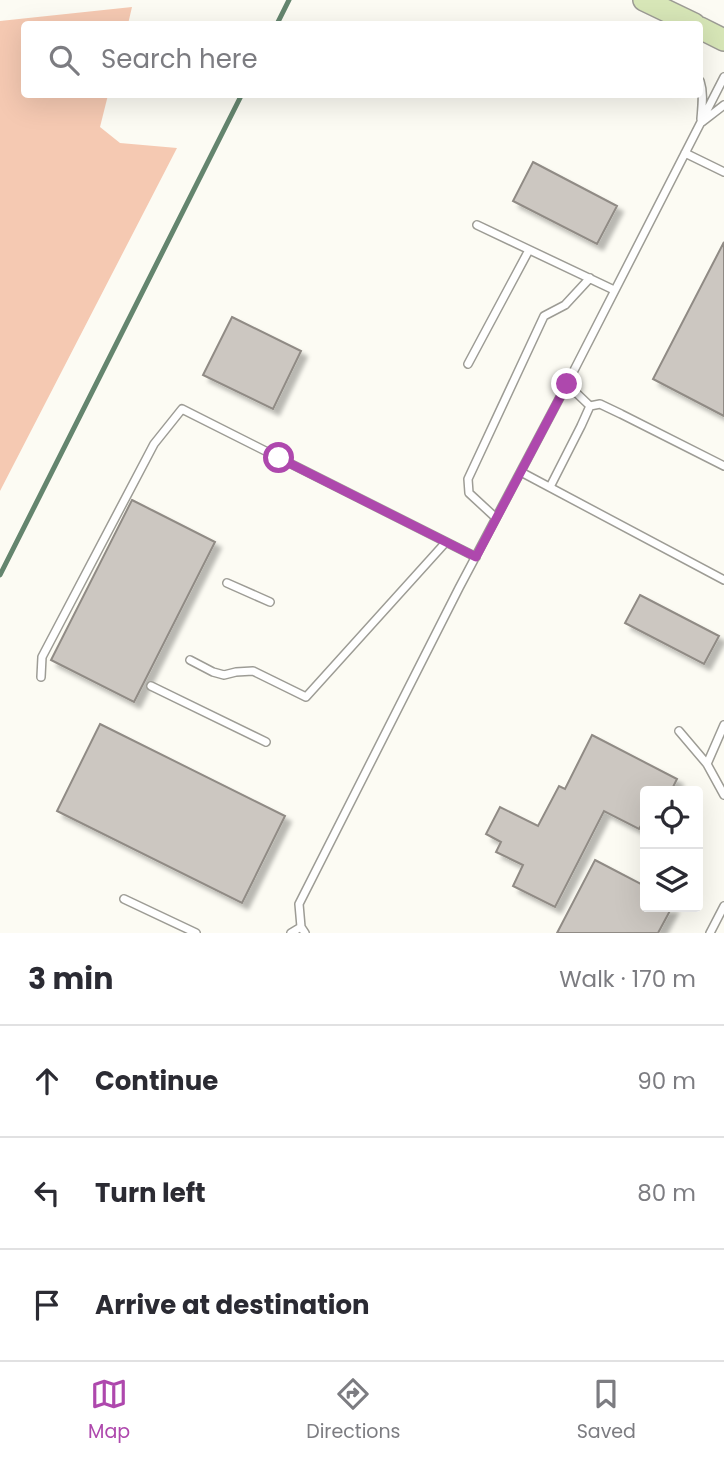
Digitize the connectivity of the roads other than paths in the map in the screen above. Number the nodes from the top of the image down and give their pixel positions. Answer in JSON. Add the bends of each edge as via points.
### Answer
{"nodes":[{"id":1,"x":658,"y":11,"type":"edge"},
{"id":2,"x":686,"y":21,"type":"edge"},
{"id":3,"x":703,"y":30,"type":"edge"},
{"id":4,"x":724,"y":40,"type":"edge"},
{"id":5,"x":724,"y":77,"type":"edge"},
{"id":6,"x":702,"y":98,"type":"edge"},
{"id":7,"x":724,"y":105,"type":"edge"},
{"id":8,"x":701,"y":123,"type":"junction"},
{"id":9,"x":685,"y":153,"type":"junction"},
{"id":10,"x":724,"y":172,"type":"edge"},
{"id":11,"x":477,"y":225,"type":"dead end"},
{"id":12,"x":529,"y":250,"type":"junction"},
{"id":13,"x":590,"y":278,"type":"junction"},
{"id":14,"x":614,"y":290,"type":"junction"},
{"id":15,"x":468,"y":364,"type":"dead end"},
{"id":16,"x":567,"y":384,"type":"junction"},
{"id":17,"x":590,"y":406,"type":"junction"},
{"id":18,"x":724,"y":466,"type":"edge"},
{"id":19,"x":521,"y":472,"type":"junction"},
{"id":20,"x":550,"y":487,"type":"junction"},
{"id":21,"x":496,"y":518,"type":"junction"},
{"id":22,"x":446,"y":542,"type":"junction"},
{"id":23,"x":476,"y":557,"type":"junction"},
{"id":24,"x":724,"y":580,"type":"edge"},
{"id":25,"x":227,"y":583,"type":"dead end"},
{"id":26,"x":270,"y":602,"type":"dead end"},
{"id":27,"x":190,"y":660,"type":"dead end"},
{"id":28,"x":41,"y":677,"type":"dead end"},
{"id":29,"x":151,"y":686,"type":"dead end"},
{"id":30,"x":724,"y":726,"type":"edge"},
{"id":31,"x":678,"y":731,"type":"dead end"},
{"id":32,"x":266,"y":743,"type":"dead end"},
{"id":33,"x":708,"y":764,"type":"junction"},
{"id":34,"x":724,"y":795,"type":"edge"},
{"id":35,"x":124,"y":899,"type":"dead end"},
{"id":36,"x":724,"y":906,"type":"edge"},
{"id":37,"x":303,"y":930,"type":"edge"},
{"id":38,"x":196,"y":933,"type":"edge"},
{"id":39,"x":290,"y":933,"type":"edge"},
{"id":40,"x":710,"y":933,"type":"edge"}],
"edges":[{"from":1,"to":2,"type":"street"},
{"from":3,"to":4,"type":"street"},
{"from":5,"to":8,"type":"lane"},
{"from":6,"to":8,"type":"lane"},
{"from":7,"to":8,"type":"lane"},
{"from":8,"to":9,"type":"lane"},
{"from":9,"to":10,"type":"lane"},
{"from":9,"to":14,"type":"lane"},
{"from":11,"to":12,"type":"lane"},
{"from":12,"to":13,"type":"lane"},
{"from":12,"to":15,"type":"lane"},
{"from":13,"to":14,"type":"lane"},
{"from":13,"to":21,"type":"lane","via":[[565,306],[544,316],[468,479],[469,494]]},
{"from":14,"to":16,"type":"lane"},
{"from":16,"to":17,"type":"lane"},
{"from":16,"to":19,"type":"lane"},
{"from":17,"to":18,"type":"lane","via":[[600,404]]},
{"from":17,"to":20,"type":"lane"},
{"from":19,"to":20,"type":"lane"},
{"from":19,"to":21,"type":"lane"},
{"from":20,"to":24,"type":"lane"},
{"from":21,"to":23,"type":"lane"},
{"from":22,"to":23,"type":"lane"},
{"from":22,"to":27,"type":"lane","via":[[306,697],[253,671],[224,675]]},
{"from":22,"to":28,"type":"lane","via":[[182,409],[153,444],[42,657]]},
{"from":23,"to":37,"type":"lane","via":[[299,904]]},
{"from":25,"to":26,"type":"lane"},
{"from":29,"to":32,"type":"lane"},
{"from":30,"to":33,"type":"lane"},
{"from":31,"to":33,"type":"lane"},
{"from":33,"to":34,"type":"lane"},
{"from":35,"to":38,"type":"lane"},
{"from":36,"to":40,"type":"lane"},
{"from":37,"to":39,"type":"lane"}]}
